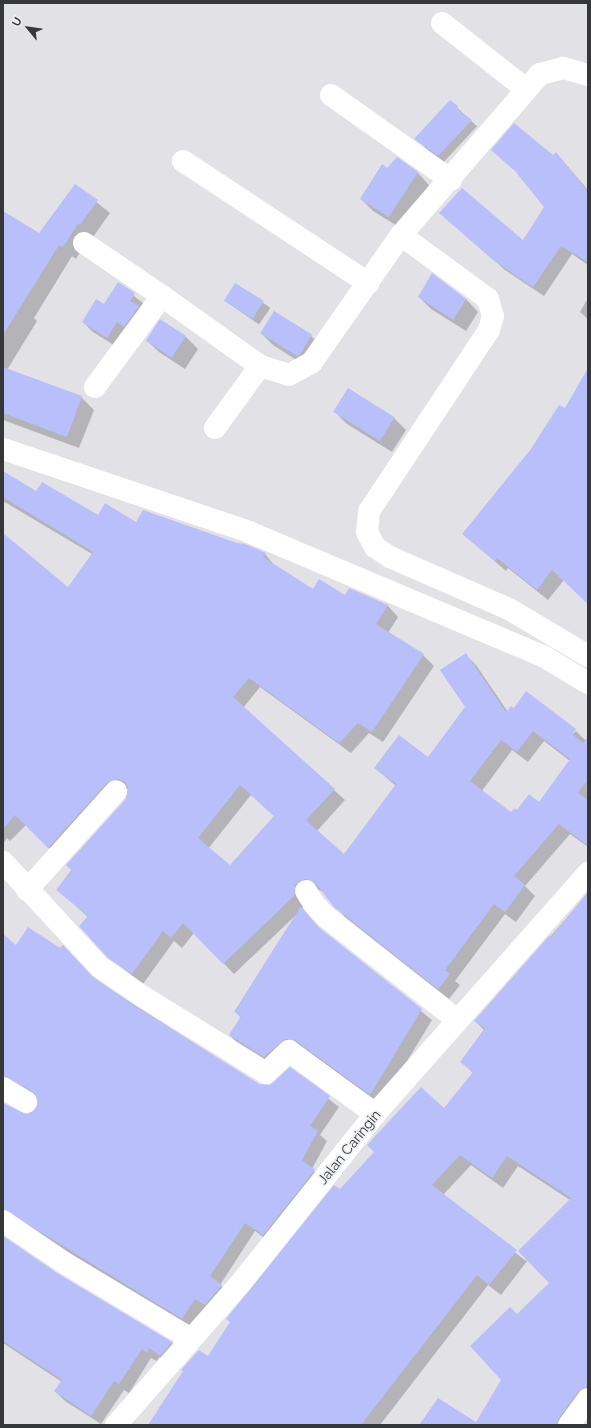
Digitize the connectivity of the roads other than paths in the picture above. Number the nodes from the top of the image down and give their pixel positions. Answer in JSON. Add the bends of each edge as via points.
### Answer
{"nodes":[{"id":1,"x":442,"y":23,"type":"dead end"},
{"id":2,"x":588,"y":75,"type":"edge"},
{"id":3,"x":526,"y":89,"type":"junction"},
{"id":4,"x":331,"y":95,"type":"dead end"},
{"id":5,"x":184,"y":161,"type":"dead end"},
{"id":6,"x":450,"y":180,"type":"junction"},
{"id":7,"x":401,"y":235,"type":"junction"},
{"id":8,"x":84,"y":243,"type":"dead end"},
{"id":9,"x":368,"y":283,"type":"junction"},
{"id":10,"x":162,"y":296,"type":"junction"},
{"id":11,"x":260,"y":366,"type":"junction"},
{"id":12,"x":95,"y":387,"type":"dead end"},
{"id":13,"x":215,"y":428,"type":"dead end"},
{"id":14,"x":3,"y":449,"type":"edge"},
{"id":15,"x":390,"y":557,"type":"junction"},
{"id":16,"x":376,"y":585,"type":"junction"},
{"id":17,"x":588,"y":656,"type":"edge"},
{"id":18,"x":588,"y":684,"type":"edge"},
{"id":19,"x":116,"y":792,"type":"dead end"},
{"id":20,"x":3,"y":862,"type":"edge"},
{"id":21,"x":588,"y":873,"type":"edge"},
{"id":22,"x":27,"y":890,"type":"junction"},
{"id":23,"x":306,"y":891,"type":"dead end"},
{"id":24,"x":457,"y":1020,"type":"junction"},
{"id":25,"x":3,"y":1088,"type":"edge"},
{"id":26,"x":26,"y":1102,"type":"dead end"},
{"id":27,"x":375,"y":1114,"type":"junction"},
{"id":28,"x":3,"y":1221,"type":"edge"},
{"id":29,"x":191,"y":1338,"type":"junction"},
{"id":30,"x":588,"y":1399,"type":"edge"},
{"id":31,"x":116,"y":1425,"type":"edge"},
{"id":32,"x":569,"y":1425,"type":"edge"}],
"edges":[{"from":1,"to":3,"type":"street"},
{"from":2,"to":3,"type":"street","via":[[563,68],[540,74]]},
{"from":3,"to":6,"type":"street"},
{"from":4,"to":6,"type":"street"},
{"from":5,"to":9,"type":"street"},
{"from":6,"to":7,"type":"street"},
{"from":7,"to":9,"type":"street"},
{"from":7,"to":15,"type":"street","via":[[488,299],[493,316],[489,330],[369,510],[367,532],[375,547]]},
{"from":8,"to":10,"type":"street"},
{"from":9,"to":11,"type":"street","via":[[312,362],[289,375]]},
{"from":10,"to":11,"type":"street"},
{"from":10,"to":12,"type":"street"},
{"from":11,"to":13,"type":"street"},
{"from":14,"to":16,"type":"street","via":[[249,532]]},
{"from":15,"to":16,"type":"street"},
{"from":15,"to":17,"type":"street","via":[[509,609]]},
{"from":16,"to":18,"type":"street","via":[[543,656]]},
{"from":19,"to":22,"type":"street"},
{"from":20,"to":22,"type":"street"},
{"from":21,"to":24,"type":"street","name":"Jalan Caringin"},
{"from":22,"to":27,"type":"street","via":[[100,967],[209,1040],[266,1073],[289,1051]]},
{"from":23,"to":24,"type":"street","via":[[325,916]]},
{"from":24,"to":27,"type":"street","name":"Jalan Caringin"},
{"from":25,"to":26,"type":"street"},
{"from":27,"to":29,"type":"street","name":"Jalan Caringin","via":[[240,1284]]},
{"from":28,"to":29,"type":"street","via":[[63,1262]]},
{"from":29,"to":31,"type":"street","name":"Jalan Caringin"},
{"from":30,"to":32,"type":"street"}]}
